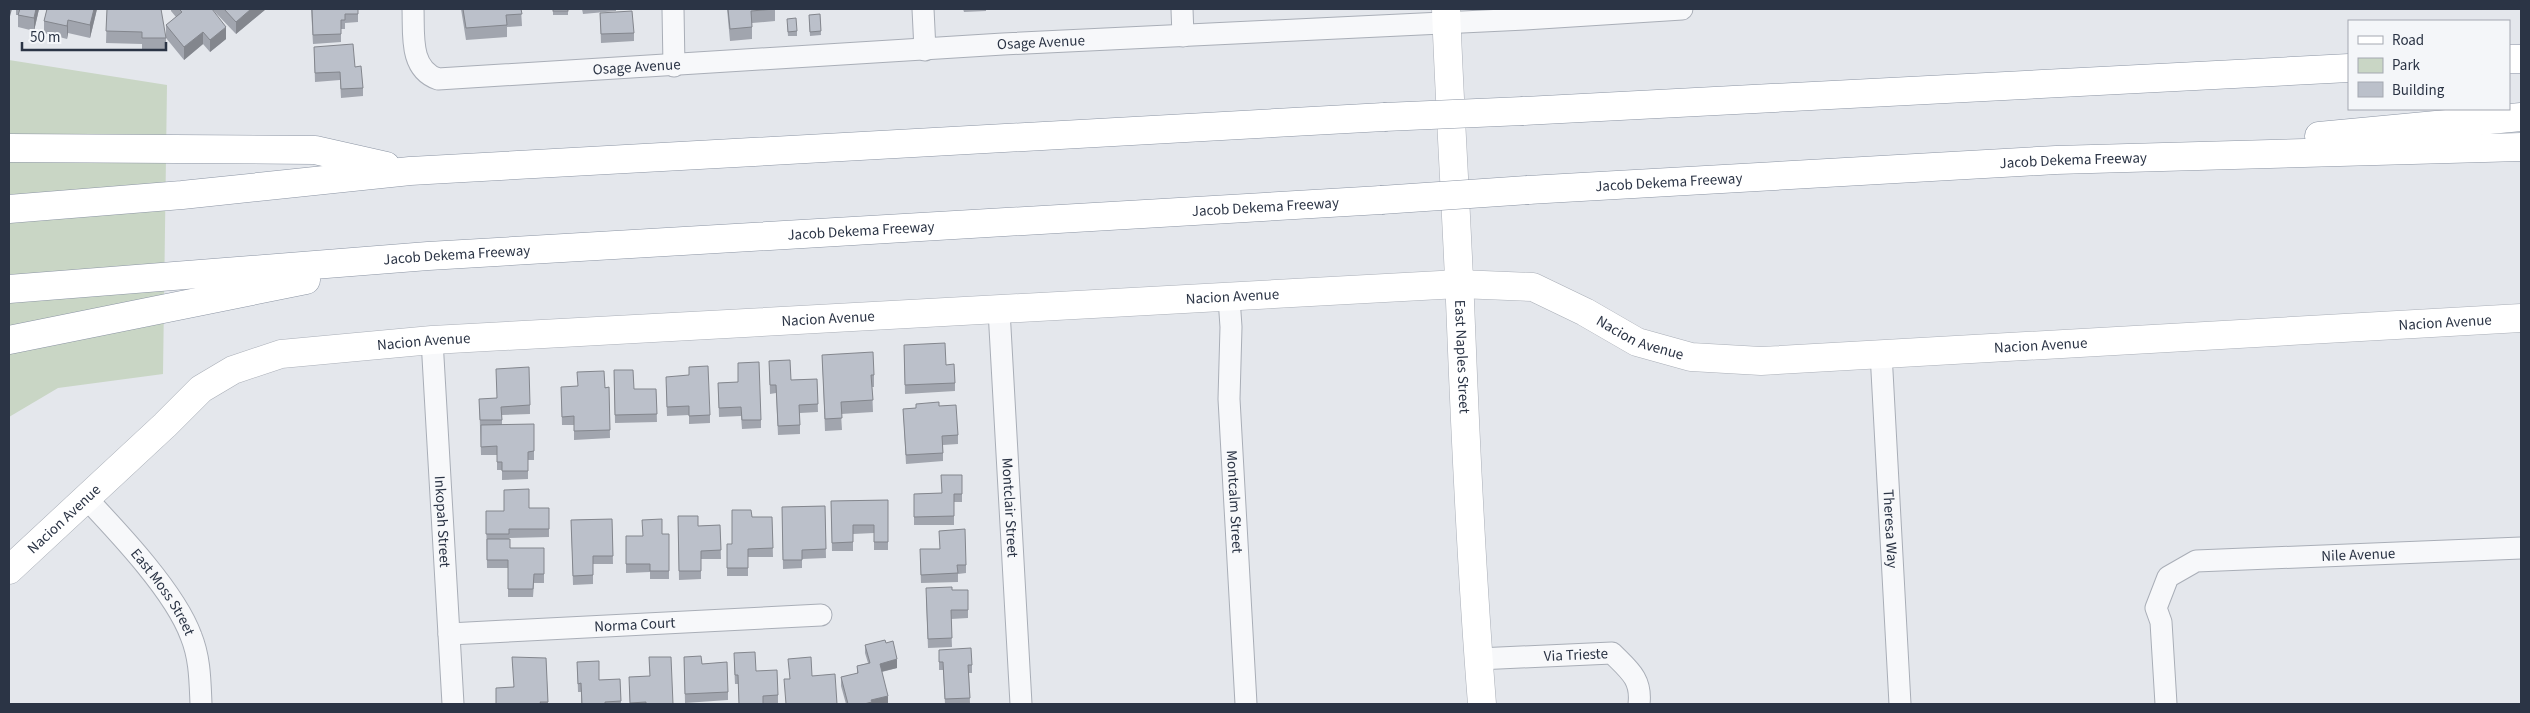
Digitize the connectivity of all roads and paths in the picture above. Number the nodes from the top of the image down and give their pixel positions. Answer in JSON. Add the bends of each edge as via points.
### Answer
{"nodes":[{"id":1,"x":413,"y":9,"type":"edge"},
{"id":2,"x":673,"y":9,"type":"edge"},
{"id":3,"x":923,"y":9,"type":"edge"},
{"id":4,"x":1182,"y":9,"type":"edge"},
{"id":5,"x":1682,"y":9,"type":"edge"},
{"id":6,"x":1446,"y":15,"type":"edge"},
{"id":7,"x":1183,"y":36,"type":"junction"},
{"id":8,"x":925,"y":50,"type":"junction"},
{"id":9,"x":674,"y":66,"type":"junction"},
{"id":10,"x":2348,"y":68,"type":"edge"},
{"id":11,"x":2348,"y":84,"type":"edge"},
{"id":12,"x":1523,"y":111,"type":"junction"},
{"id":13,"x":2521,"y":117,"type":"edge"},
{"id":14,"x":2521,"y":147,"type":"edge"},
{"id":15,"x":9,"y":148,"type":"edge"},
{"id":16,"x":2056,"y":160,"type":"junction"},
{"id":17,"x":410,"y":171,"type":"junction"},
{"id":18,"x":9,"y":209,"type":"edge"},
{"id":19,"x":428,"y":256,"type":"junction"},
{"id":20,"x":1459,"y":284,"type":"junction"},
{"id":21,"x":9,"y":289,"type":"edge"},
{"id":22,"x":1229,"y":298,"type":"junction"},
{"id":23,"x":998,"y":310,"type":"junction"},
{"id":24,"x":2521,"y":318,"type":"edge"},
{"id":25,"x":9,"y":340,"type":"edge"},
{"id":26,"x":432,"y":340,"type":"junction"},
{"id":27,"x":1881,"y":353,"type":"junction"},
{"id":28,"x":86,"y":498,"type":"junction"},
{"id":29,"x":2521,"y":548,"type":"edge"},
{"id":30,"x":9,"y":570,"type":"edge"},
{"id":31,"x":821,"y":615,"type":"dead end"},
{"id":32,"x":449,"y":634,"type":"junction"},
{"id":33,"x":1478,"y":658,"type":"junction"},
{"id":34,"x":201,"y":704,"type":"edge"},
{"id":35,"x":453,"y":704,"type":"edge"},
{"id":36,"x":1021,"y":704,"type":"edge"},
{"id":37,"x":1246,"y":704,"type":"edge"},
{"id":38,"x":1482,"y":704,"type":"edge"},
{"id":39,"x":1639,"y":704,"type":"edge"},
{"id":40,"x":1900,"y":704,"type":"edge"},
{"id":41,"x":2166,"y":704,"type":"edge"}],
"edges":[{"from":1,"to":9,"type":"street","name":"Osage Avenue","via":[[415,52],[425,73],[438,79]]},
{"from":2,"to":9,"type":"street"},
{"from":3,"to":8,"type":"street"},
{"from":4,"to":7,"type":"street"},
{"from":5,"to":6,"type":"street","name":"Osage Avenue","via":[[1525,19]]},
{"from":6,"to":7,"type":"street","name":"Osage Avenue"},
{"from":6,"to":20,"type":"main road","name":"East Naples Street"},
{"from":7,"to":8,"type":"street","name":"Osage Avenue"},
{"from":8,"to":9,"type":"street","name":"Osage Avenue"},
{"from":10,"to":12,"type":"main road"},
{"from":11,"to":12,"type":"main road"},
{"from":12,"to":17,"type":"main road","bridge":true},
{"from":13,"to":16,"type":"main road"},
{"from":14,"to":16,"type":"main road","name":"Jacob Dekema Freeway"},
{"from":15,"to":17,"type":"main road","via":[[315,150]]},
{"from":16,"to":19,"type":"main road","name":"Jacob Dekema Freeway","bridge":true},
{"from":17,"to":18,"type":"main road"},
{"from":19,"to":21,"type":"main road","name":"Jacob Dekema Freeway"},
{"from":19,"to":25,"type":"main road"},
{"from":20,"to":22,"type":"main road","name":"Nacion Avenue"},
{"from":20,"to":27,"type":"main road","name":"Nacion Avenue","via":[[1533,287],[1637,342],[1691,357],[1761,361]]},
{"from":20,"to":33,"type":"main road","name":"East Naples Street"},
{"from":22,"to":23,"type":"main road","name":"Nacion Avenue"},
{"from":22,"to":37,"type":"street","name":"Montcalm Street","via":[[1229,399]]},
{"from":23,"to":26,"type":"main road","name":"Nacion Avenue"},
{"from":23,"to":36,"type":"street","name":"Montclair Street"},
{"from":24,"to":27,"type":"main road","name":"Nacion Avenue"},
{"from":26,"to":28,"type":"main road","name":"Nacion Avenue","via":[[281,354],[233,370],[201,389]]},
{"from":26,"to":32,"type":"street","name":"Inkopah Street"},
{"from":27,"to":40,"type":"street","name":"Theresa Way"},
{"from":28,"to":30,"type":"main road","name":"Nacion Avenue"},
{"from":28,"to":34,"type":"street","name":"East Moss Street","via":[[168,594],[184,618],[199,662]]},
{"from":29,"to":41,"type":"street","name":"Nile Avenue","via":[[2196,561],[2168,577],[2156,608],[2161,622]]},
{"from":31,"to":32,"type":"street","name":"Norma Court"},
{"from":32,"to":35,"type":"street","name":"Inkopah Street"},
{"from":33,"to":38,"type":"main road","name":"East Naples Street"},
{"from":33,"to":39,"type":"street","name":"Via Trieste","via":[[1612,653],[1634,675],[1640,692]]}]}
